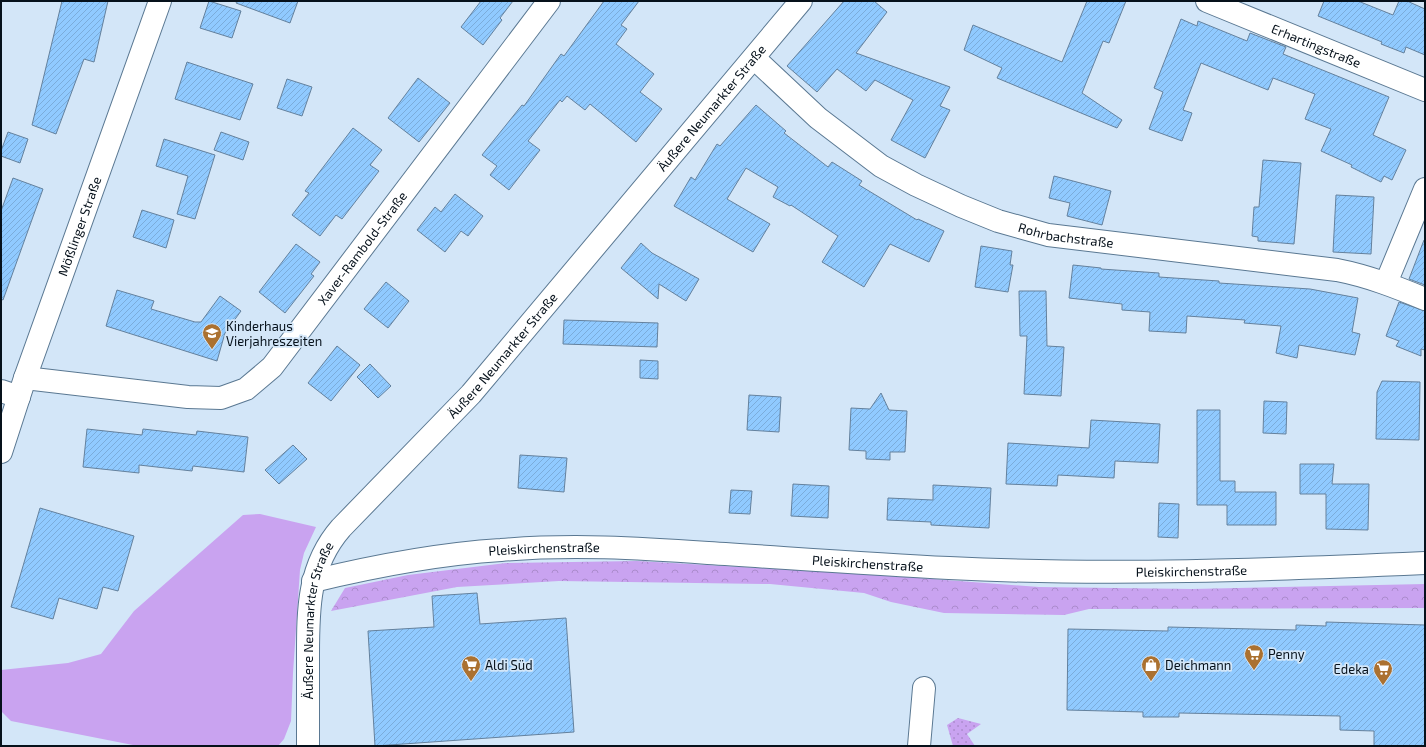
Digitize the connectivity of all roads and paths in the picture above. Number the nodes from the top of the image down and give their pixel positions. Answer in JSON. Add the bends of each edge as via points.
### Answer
{"nodes":[{"id":1,"x":160,"y":1,"type":"edge"},
{"id":2,"x":549,"y":1,"type":"edge"},
{"id":3,"x":801,"y":1,"type":"edge"},
{"id":4,"x":1206,"y":1,"type":"edge"},
{"id":5,"x":754,"y":58,"type":"junction"},
{"id":6,"x":1425,"y":90,"type":"edge"},
{"id":7,"x":1425,"y":189,"type":"edge"},
{"id":8,"x":1386,"y":283,"type":"junction"},
{"id":9,"x":1425,"y":299,"type":"edge"},
{"id":10,"x":15,"y":389,"type":"edge"},
{"id":11,"x":1,"y":452,"type":"edge"},
{"id":12,"x":1425,"y":563,"type":"edge"},
{"id":13,"x":313,"y":581,"type":"junction"},
{"id":14,"x":924,"y":688,"type":"dead end"},
{"id":15,"x":308,"y":746,"type":"edge"},
{"id":16,"x":919,"y":746,"type":"edge"}],
"edges":[{"from":1,"to":10,"type":"street","name":"Mößlinger Straße"},
{"from":2,"to":10,"type":"street","name":"Xaver-Rambold-Straße","via":[[272,367],[246,390],[221,398]]},
{"from":3,"to":5,"type":"street","name":"Äußere Neumarkter Straße"},
{"from":4,"to":6,"type":"street","name":"Erhartingstraße"},
{"from":5,"to":8,"type":"street","name":"Rohrbachstraße","via":[[818,118],[881,166],[935,194],[998,221],[1048,235],[1338,270]]},
{"from":5,"to":13,"type":"street","name":"Äußere Neumarkter Straße","via":[[471,394],[333,537],[319,562]]},
{"from":7,"to":8,"type":"street"},
{"from":8,"to":9,"type":"street","name":"Rohrbachstraße"},
{"from":10,"to":11,"type":"street","name":"Mößlinger Straße"},
{"from":12,"to":13,"type":"street","name":"Pleiskirchenstraße","via":[[1058,572],[949,568],[630,548],[503,549],[396,563]]},
{"from":13,"to":15,"type":"street","name":"Äußere Neumarkter Straße","via":[[308,620]]},
{"from":14,"to":16,"type":"street"}]}
